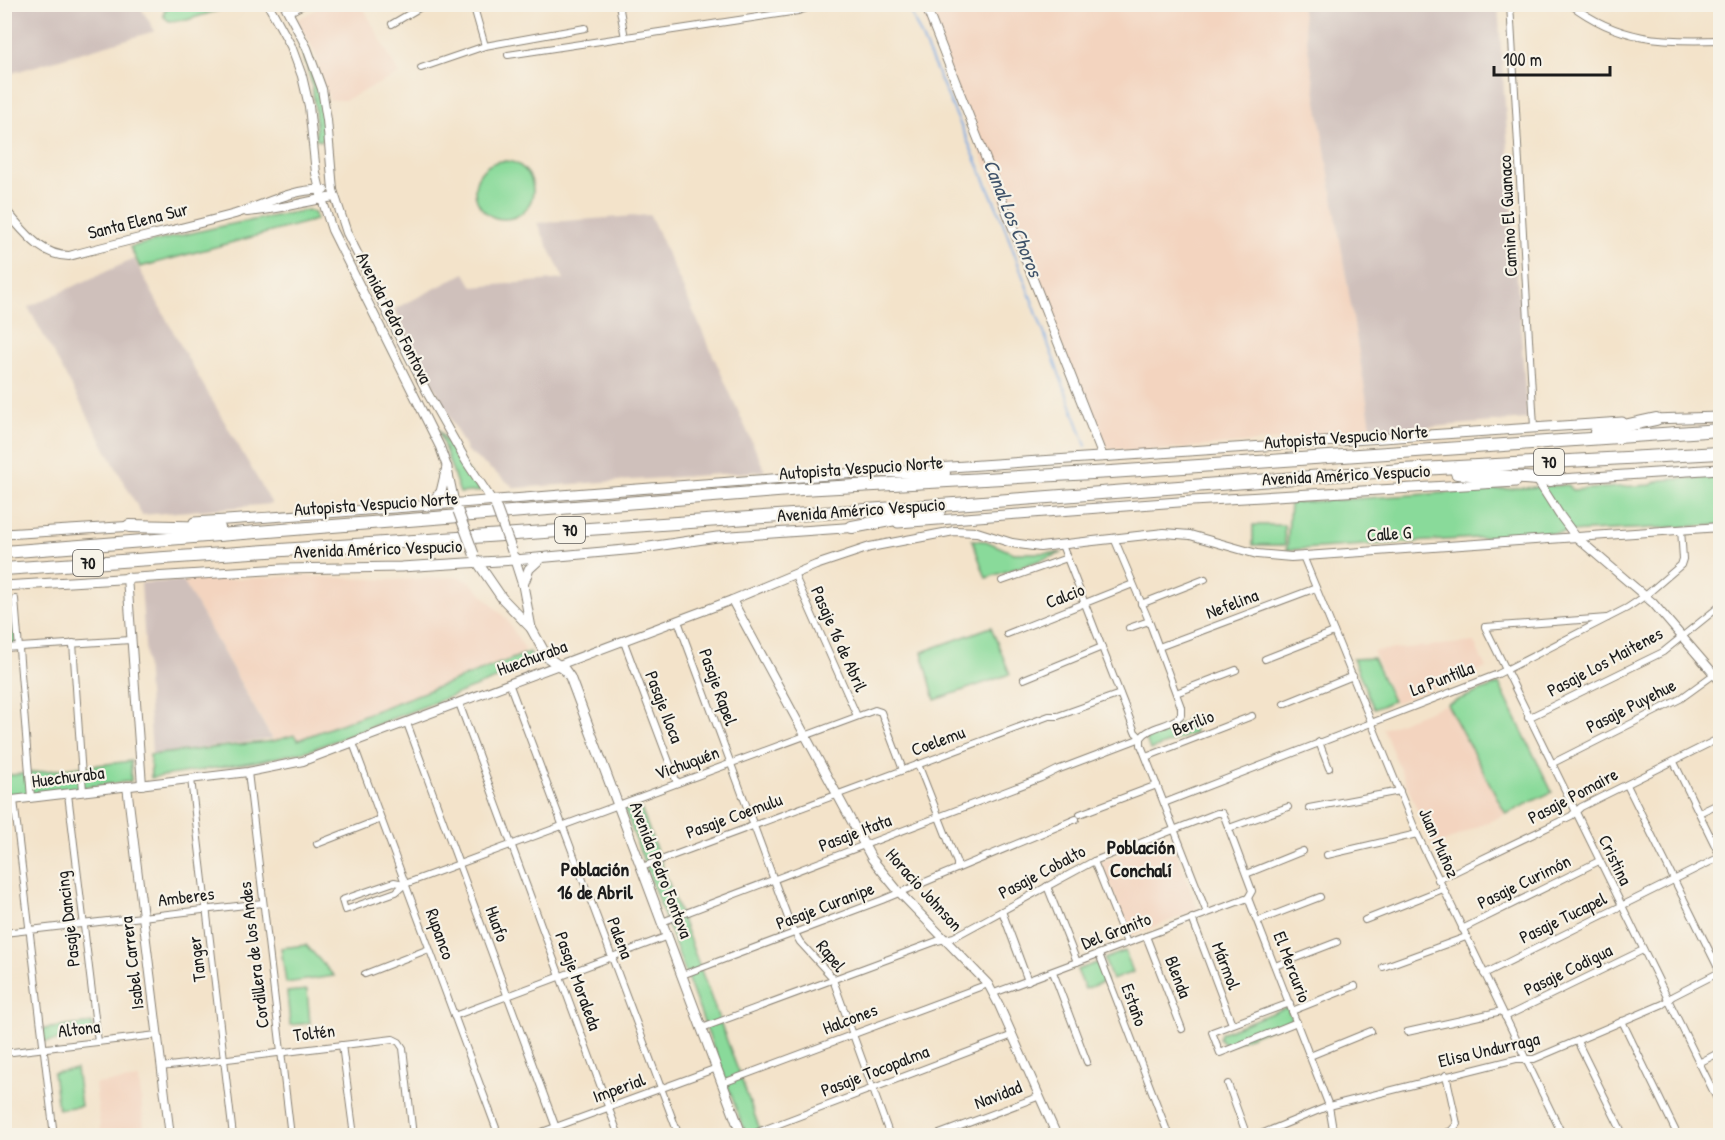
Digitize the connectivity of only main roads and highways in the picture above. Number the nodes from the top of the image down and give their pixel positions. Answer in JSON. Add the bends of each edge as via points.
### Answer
{"nodes":[{"id":1,"x":1720,"y":417,"type":"edge"},
{"id":2,"x":1656,"y":419,"type":"junction"},
{"id":3,"x":1720,"y":430,"type":"edge"},
{"id":4,"x":1555,"y":441,"type":"junction"},
{"id":5,"x":1720,"y":453,"type":"edge"},
{"id":6,"x":447,"y":467,"type":"road end"},
{"id":7,"x":1720,"y":469,"type":"edge"},
{"id":8,"x":1402,"y":470,"type":"junction"},
{"id":9,"x":887,"y":471,"type":"junction"},
{"id":10,"x":1032,"y":477,"type":"junction"},
{"id":11,"x":1551,"y":480,"type":"junction"},
{"id":12,"x":969,"y":503,"type":"junction"},
{"id":13,"x":494,"y":504,"type":"junction"},
{"id":14,"x":428,"y":506,"type":"junction"},
{"id":15,"x":457,"y":508,"type":"junction"},
{"id":16,"x":129,"y":526,"type":"junction"},
{"id":17,"x":852,"y":527,"type":"junction"},
{"id":18,"x":283,"y":529,"type":"junction"},
{"id":19,"x":4,"y":534,"type":"edge"},
{"id":20,"x":4,"y":552,"type":"edge"},
{"id":21,"x":513,"y":556,"type":"junction"},
{"id":22,"x":544,"y":557,"type":"junction"},
{"id":23,"x":475,"y":558,"type":"junction"},
{"id":24,"x":4,"y":569,"type":"edge"},
{"id":25,"x":523,"y":585,"type":"junction"},
{"id":26,"x":4,"y":586,"type":"edge"},
{"id":27,"x":531,"y":628,"type":"junction"},
{"id":28,"x":742,"y":1136,"type":"edge"}],
"edges":[{"from":1,"to":2,"type":"main road","name":"Avenida Américo Vespucio"},
{"from":2,"to":4,"type":"highway"},
{"from":2,"to":9,"type":"main road","name":"Avenida Américo Vespucio"},
{"from":3,"to":4,"type":"highway","name":"Autopista Vespucio Norte","number":"70"},
{"from":4,"to":10,"type":"highway","name":"Autopista Vespucio Norte","number":"70"},
{"from":5,"to":8,"type":"highway","name":"Autopista Vespucio Norte","number":"70"},
{"from":6,"to":14,"type":"main road","via":[[441,492]]},
{"from":7,"to":11,"type":"main road","name":"Avenida Américo Vespucio"},
{"from":8,"to":11,"type":"highway"},
{"from":8,"to":12,"type":"highway","name":"Autopista Vespucio Norte","number":"70"},
{"from":9,"to":10,"type":"highway"},
{"from":9,"to":13,"type":"main road","name":"Avenida Américo Vespucio","via":[[642,488]]},
{"from":10,"to":18,"type":"highway","name":"Autopista Vespucio Norte","number":"70","via":[[802,489]]},
{"from":11,"to":17,"type":"main road","name":"Avenida Américo Vespucio","via":[[1192,501]]},
{"from":12,"to":17,"type":"highway"},
{"from":12,"to":24,"type":"highway","name":"Autopista Vespucio Norte","number":"70"},
{"from":13,"to":15,"type":"main road","name":"Avenida Américo Vespucio"},
{"from":13,"to":21,"type":"main road","name":"Avenida Pedro Fontova","bridge":true},
{"from":14,"to":15,"type":"main road","name":"Avenida Américo Vespucio"},
{"from":14,"to":16,"type":"main road","name":"Avenida Américo Vespucio"},
{"from":15,"to":23,"type":"main road","name":"Avenida Pedro Fontova","bridge":true},
{"from":16,"to":18,"type":"highway"},
{"from":16,"to":19,"type":"main road","name":"Avenida Américo Vespucio"},
{"from":17,"to":22,"type":"main road","name":"Avenida Américo Vespucio","via":[[717,537]]},
{"from":18,"to":20,"type":"highway","name":"Autopista Vespucio Norte","number":"70"},
{"from":21,"to":22,"type":"main road","name":"Avenida Américo Vespucio"},
{"from":21,"to":23,"type":"main road","name":"Avenida Américo Vespucio"},
{"from":21,"to":25,"type":"main road","name":"Avenida Pedro Fontova"},
{"from":22,"to":25,"type":"main road","via":[[529,569]]},
{"from":23,"to":26,"type":"main road","name":"Avenida Américo Vespucio","via":[[401,567],[282,569]]},
{"from":23,"to":27,"type":"main road","name":"Avenida Pedro Fontova","via":[[502,598]]},
{"from":25,"to":27,"type":"main road","name":"Avenida Pedro Fontova"},
{"from":27,"to":28,"type":"main road","name":"Avenida Pedro Fontova","via":[[547,657],[572,680]]}]}
